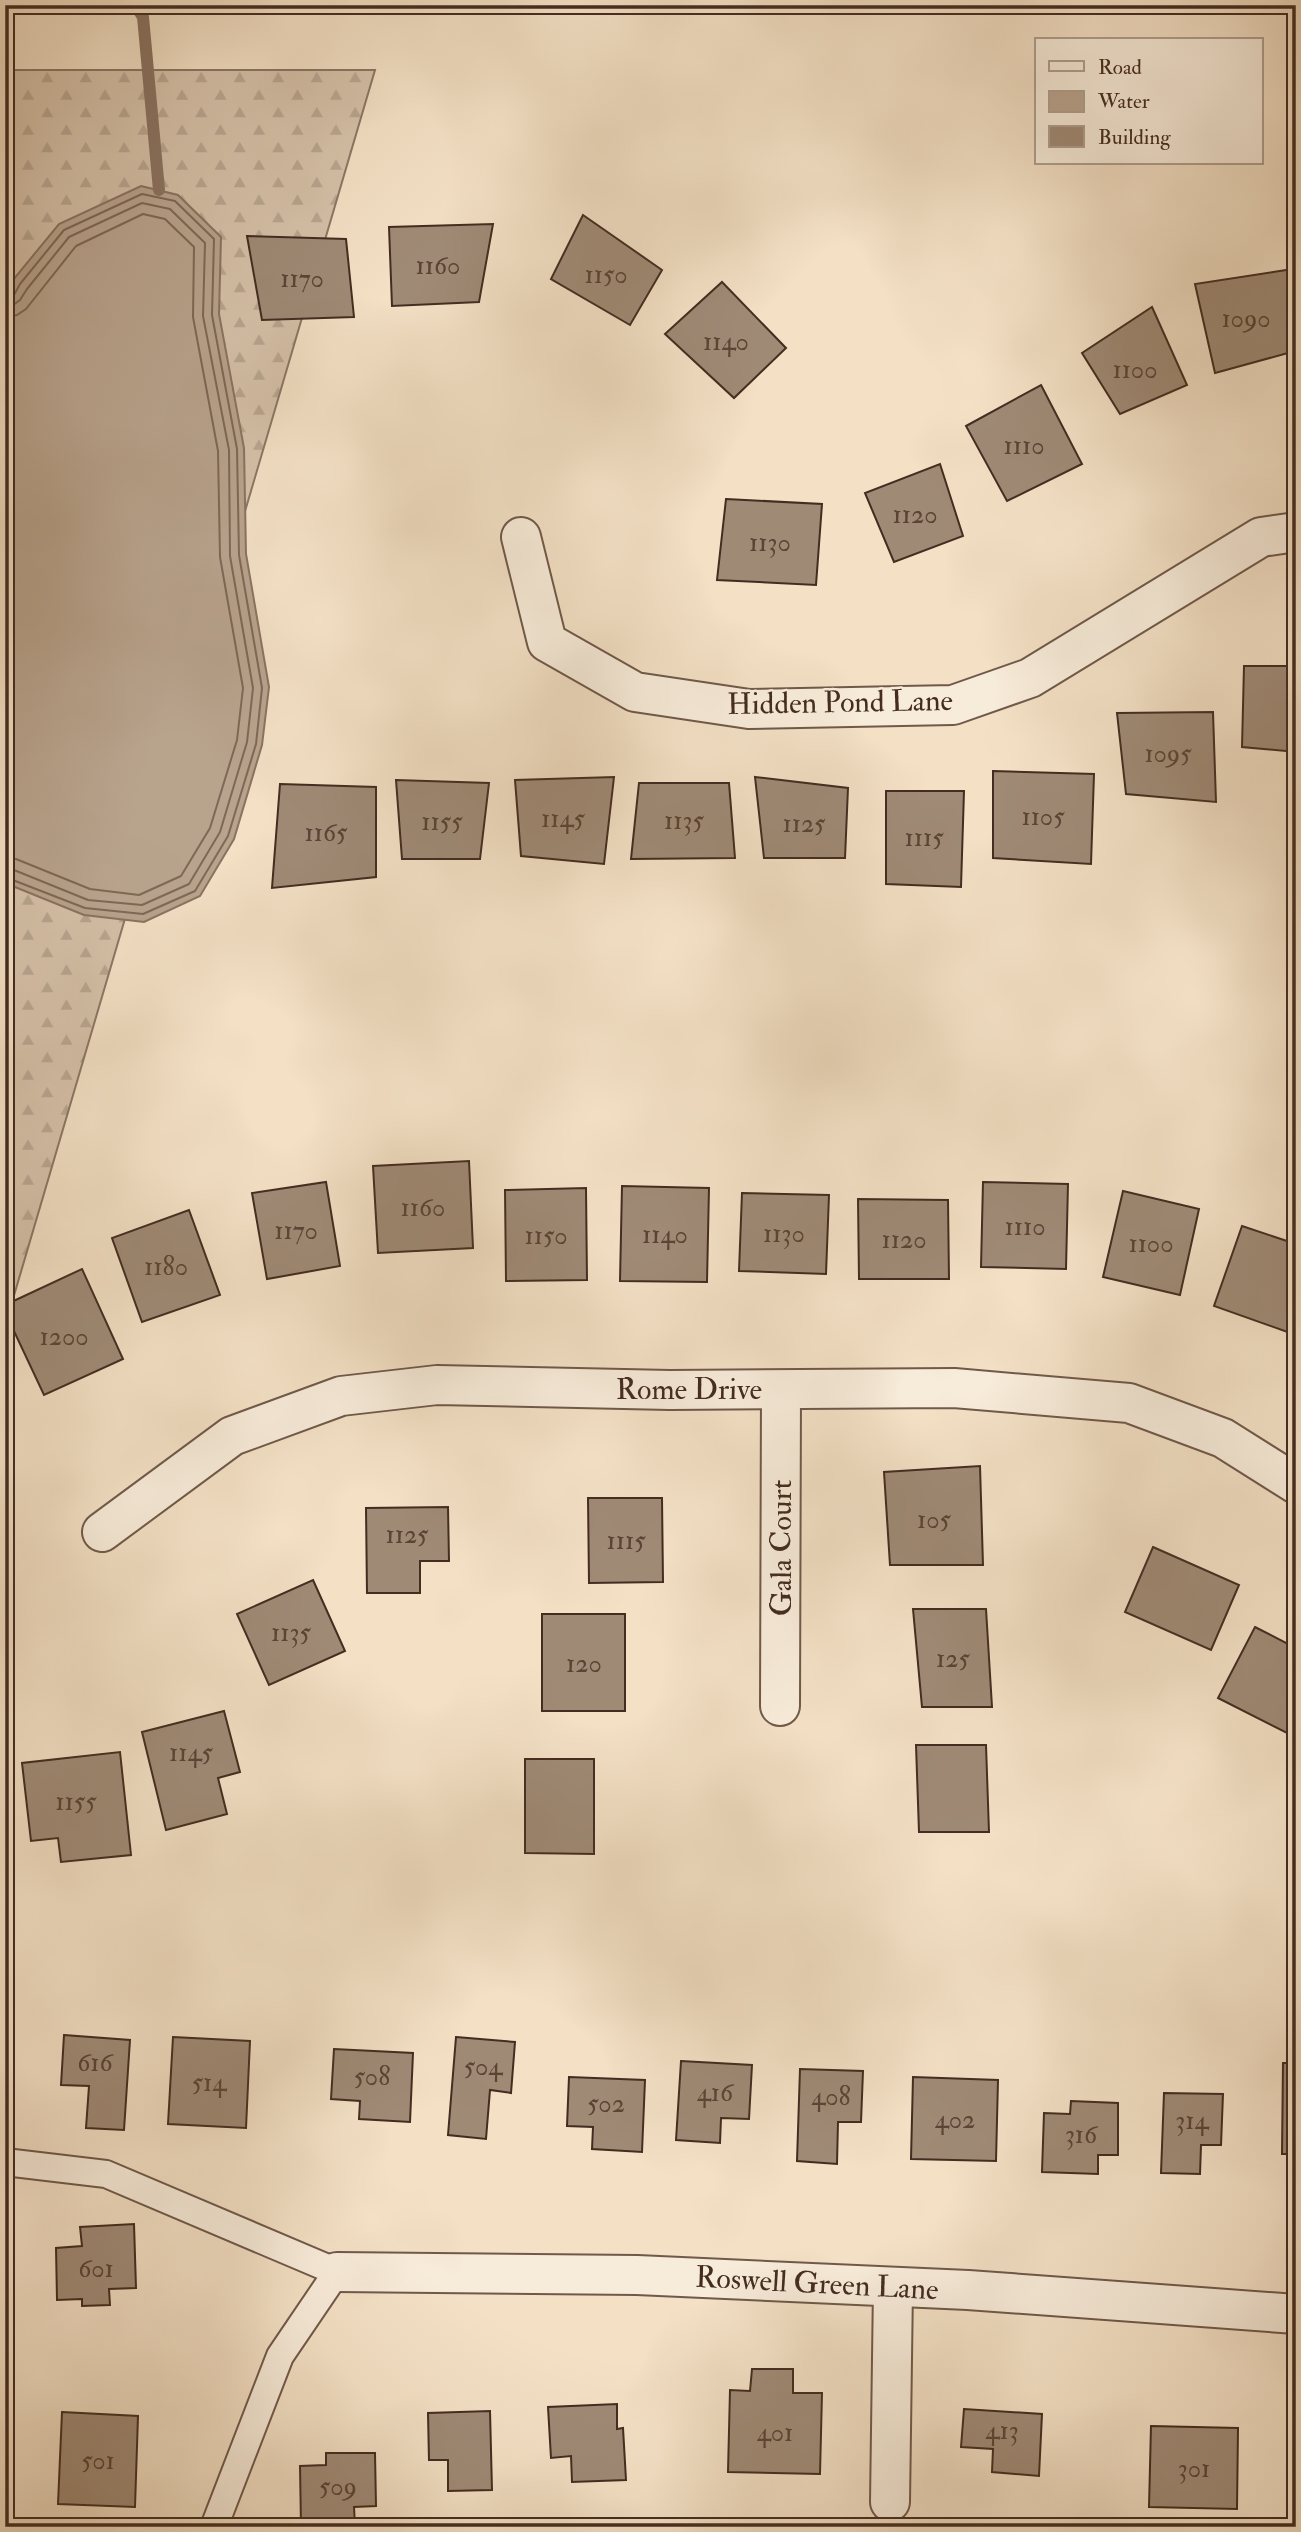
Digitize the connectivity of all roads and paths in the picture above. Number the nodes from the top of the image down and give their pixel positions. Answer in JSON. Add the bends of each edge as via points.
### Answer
{"nodes":[{"id":1,"x":1296,"y":532,"type":"edge"},
{"id":2,"x":521,"y":537,"type":"dead end"},
{"id":3,"x":781,"y":1390,"type":"junction"},
{"id":4,"x":1296,"y":1484,"type":"edge"},
{"id":5,"x":102,"y":1532,"type":"dead end"},
{"id":6,"x":780,"y":1706,"type":"dead end"},
{"id":7,"x":5,"y":2162,"type":"edge"},
{"id":8,"x":337,"y":2272,"type":"junction"},
{"id":9,"x":893,"y":2287,"type":"junction"},
{"id":10,"x":1296,"y":2314,"type":"edge"},
{"id":11,"x":890,"y":2502,"type":"dead end"},
{"id":12,"x":214,"y":2527,"type":"edge"}],
"edges":[{"from":1,"to":2,"type":"street","name":"Hidden Pond Lane","via":[[1261,537],[1030,678],[953,705],[749,709],[635,692],[547,642]]},
{"from":3,"to":4,"type":"street","name":"Rome Drive","via":[[954,1388],[1129,1403],[1223,1438]]},
{"from":3,"to":5,"type":"street","name":"Rome Drive","via":[[437,1385],[341,1396],[232,1436]]},
{"from":3,"to":6,"type":"street","name":"Gala Court"},
{"from":7,"to":8,"type":"lane","via":[[106,2174]]},
{"from":8,"to":9,"type":"street","name":"Roswell Green Lane","via":[[637,2275]]},
{"from":8,"to":12,"type":"lane","via":[[280,2356]]},
{"from":9,"to":10,"type":"street","name":"Roswell Green Lane"},
{"from":9,"to":11,"type":"street"}]}
